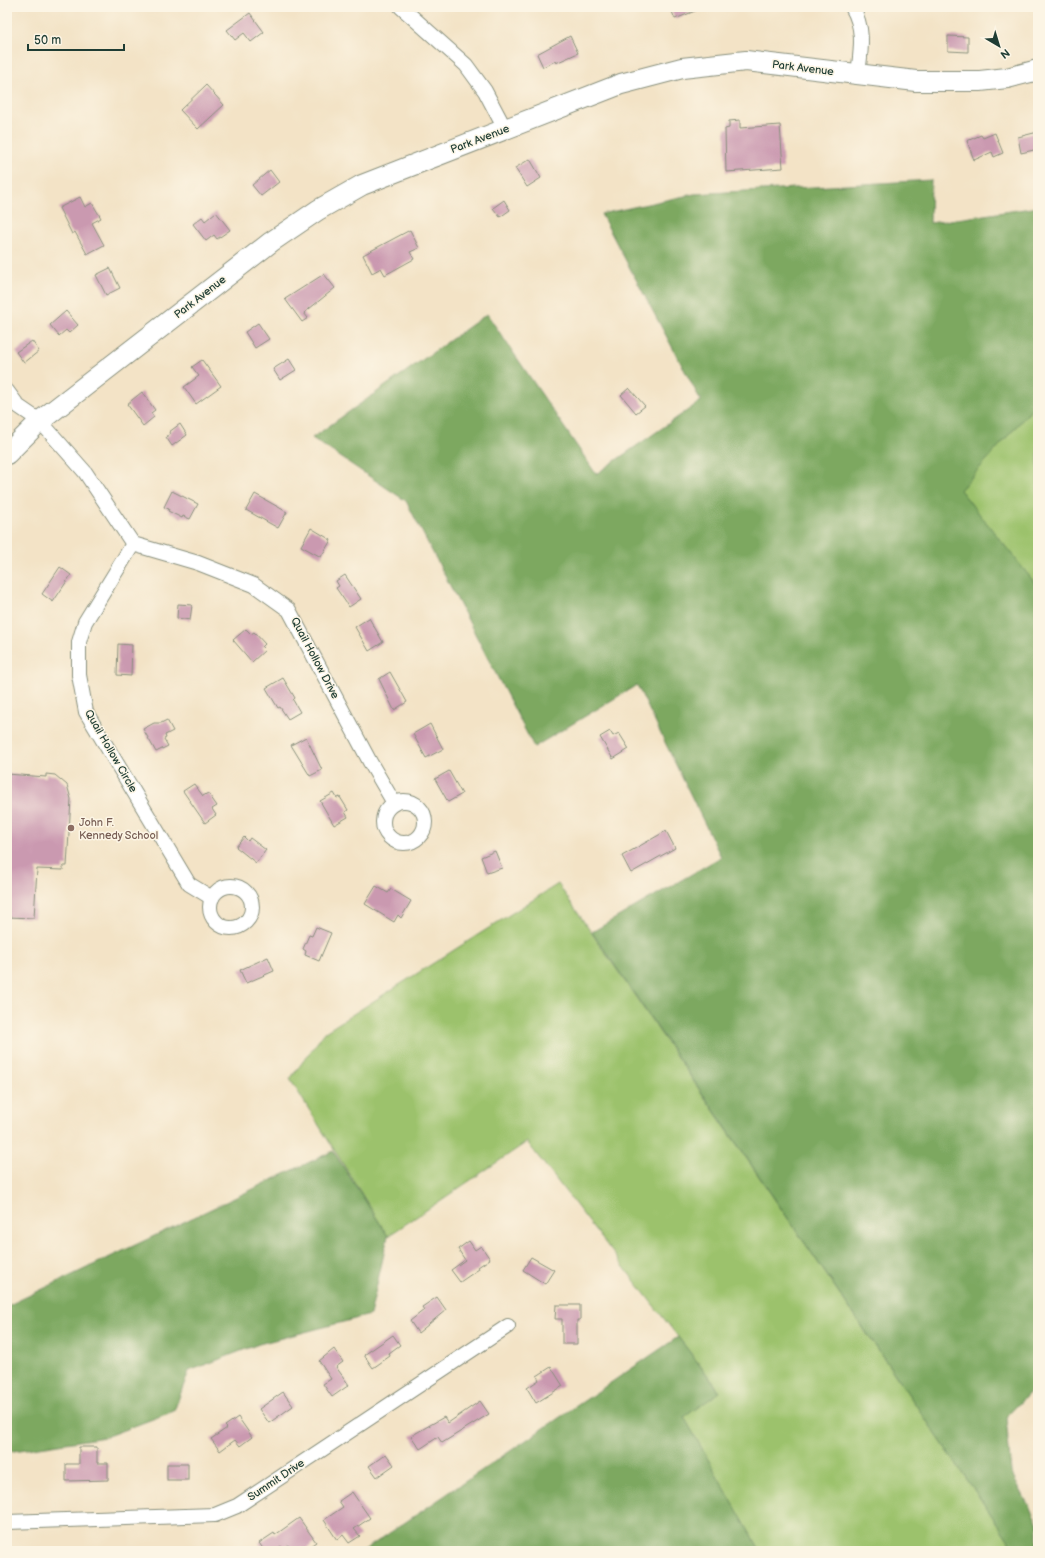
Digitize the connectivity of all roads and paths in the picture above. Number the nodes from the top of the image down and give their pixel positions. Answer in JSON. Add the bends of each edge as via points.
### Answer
{"nodes":[{"id":1,"x":401,"y":7,"type":"edge"},
{"id":2,"x":852,"y":7,"type":"edge"},
{"id":3,"x":1038,"y":70,"type":"edge"},
{"id":4,"x":858,"y":74,"type":"junction"},
{"id":5,"x":504,"y":129,"type":"junction"},
{"id":6,"x":7,"y":391,"type":"edge"},
{"id":7,"x":40,"y":421,"type":"junction"},
{"id":8,"x":7,"y":454,"type":"edge"},
{"id":9,"x":133,"y":544,"type":"junction"},
{"id":10,"x":394,"y":803,"type":"dead end"},
{"id":11,"x":212,"y":898,"type":"dead end"},
{"id":12,"x":508,"y":1326,"type":"dead end"},
{"id":13,"x":7,"y":1522,"type":"edge"}],
"edges":[{"from":1,"to":5,"type":"street","via":[[466,65],[485,91]]},
{"from":2,"to":4,"type":"street","via":[[860,25],[862,38]]},
{"from":3,"to":4,"type":"main road","name":"Park Avenue","via":[[1007,78],[958,82],[916,81]]},
{"from":4,"to":5,"type":"main road","name":"Park Avenue","via":[[746,62],[688,67],[621,84]]},
{"from":5,"to":7,"type":"main road","name":"Park Avenue","via":[[362,185],[318,210],[271,242]]},
{"from":6,"to":7,"type":"street","via":[[18,406]]},
{"from":7,"to":8,"type":"main road","name":"Park Avenue"},
{"from":7,"to":9,"type":"street","via":[[85,472]]},
{"from":9,"to":10,"type":"street","name":"Quail Hollow Drive","via":[[198,562],[254,585],[289,610]]},
{"from":9,"to":11,"type":"street","name":"Quail Hollow Circle","via":[[85,622],[79,642],[79,675],[86,712],[189,884]]},
{"from":12,"to":13,"type":"street","name":"Summit Drive","via":[[237,1506],[215,1515]]}]}
